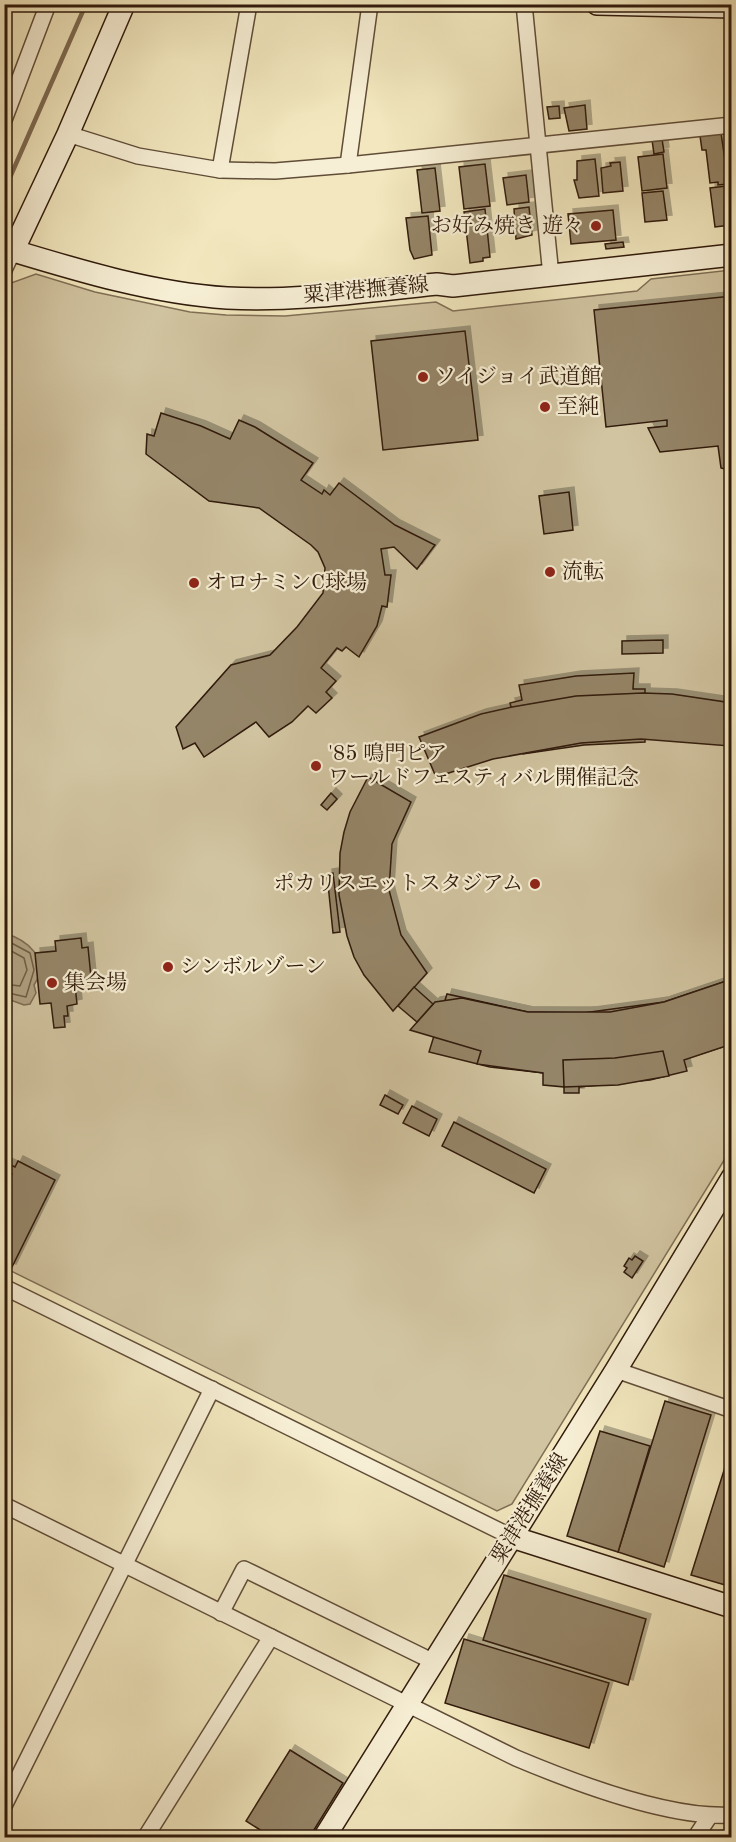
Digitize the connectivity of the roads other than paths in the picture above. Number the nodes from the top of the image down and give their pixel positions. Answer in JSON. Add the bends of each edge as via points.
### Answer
{"nodes":[{"id":1,"x":48,"y":4,"type":"edge"},
{"id":2,"x":124,"y":4,"type":"edge"},
{"id":3,"x":249,"y":4,"type":"edge"},
{"id":4,"x":370,"y":4,"type":"edge"},
{"id":5,"x":524,"y":4,"type":"edge"},
{"id":6,"x":597,"y":4,"type":"edge"},
{"id":7,"x":732,"y":7,"type":"edge"},
{"id":8,"x":4,"y":120,"type":"edge"},
{"id":9,"x":732,"y":125,"type":"edge"},
{"id":10,"x":68,"y":134,"type":"junction"},
{"id":11,"x":537,"y":144,"type":"junction"},
{"id":12,"x":348,"y":165,"type":"junction"},
{"id":13,"x":220,"y":170,"type":"junction"},
{"id":14,"x":732,"y":255,"type":"edge"},
{"id":15,"x":7,"y":256,"type":"edge"},
{"id":16,"x":551,"y":276,"type":"junction"},
{"id":17,"x":729,"y":1188,"type":"edge"},
{"id":18,"x":4,"y":1287,"type":"edge"},
{"id":19,"x":616,"y":1370,"type":"junction"},
{"id":20,"x":212,"y":1389,"type":"junction"},
{"id":21,"x":732,"y":1410,"type":"edge"},
{"id":22,"x":4,"y":1505,"type":"edge"},
{"id":23,"x":512,"y":1537,"type":"junction"},
{"id":24,"x":125,"y":1566,"type":"junction"},
{"id":25,"x":732,"y":1607,"type":"edge"},
{"id":26,"x":221,"y":1612,"type":"junction"},
{"id":27,"x":271,"y":1637,"type":"junction"},
{"id":28,"x":434,"y":1662,"type":"junction"},
{"id":29,"x":407,"y":1704,"type":"junction"},
{"id":30,"x":4,"y":1806,"type":"edge"},
{"id":31,"x":732,"y":1815,"type":"edge"},
{"id":32,"x":709,"y":1817,"type":"junction"},
{"id":33,"x":145,"y":1838,"type":"edge"},
{"id":34,"x":324,"y":1838,"type":"edge"},
{"id":35,"x":694,"y":1838,"type":"edge"}],
"edges":[{"from":1,"to":8,"type":"street"},
{"from":2,"to":10,"type":"main road"},
{"from":3,"to":13,"type":"street"},
{"from":4,"to":12,"type":"street"},
{"from":5,"to":11,"type":"street"},
{"from":6,"to":7,"type":"main road"},
{"from":9,"to":11,"type":"street"},
{"from":10,"to":13,"type":"street","via":[[138,156]]},
{"from":10,"to":15,"type":"main road"},
{"from":11,"to":12,"type":"street"},
{"from":11,"to":16,"type":"street"},
{"from":12,"to":13,"type":"street","via":[[276,171]]},
{"from":14,"to":16,"type":"main road","name":"粟津港撫養線"},
{"from":15,"to":16,"type":"main road","name":"粟津港撫養線","via":[[157,289],[227,298],[294,298]]},
{"from":17,"to":19,"type":"main road","name":"粟津港撫養線"},
{"from":18,"to":20,"type":"street"},
{"from":19,"to":21,"type":"street"},
{"from":19,"to":23,"type":"main road","name":"粟津港撫養線"},
{"from":20,"to":23,"type":"street"},
{"from":20,"to":24,"type":"street"},
{"from":22,"to":24,"type":"street"},
{"from":23,"to":25,"type":"main road"},
{"from":23,"to":28,"type":"main road","name":"粟津港撫養線"},
{"from":24,"to":26,"type":"street"},
{"from":24,"to":30,"type":"street"},
{"from":26,"to":27,"type":"street"},
{"from":26,"to":28,"type":"street","via":[[244,1569]]},
{"from":27,"to":29,"type":"street"},
{"from":27,"to":33,"type":"street"},
{"from":28,"to":29,"type":"main road","name":"粟津港撫養線"},
{"from":29,"to":32,"type":"street","via":[[570,1781]]},
{"from":29,"to":34,"type":"main road","name":"粟津港撫養線"},
{"from":31,"to":32,"type":"street"},
{"from":32,"to":35,"type":"street"}]}
